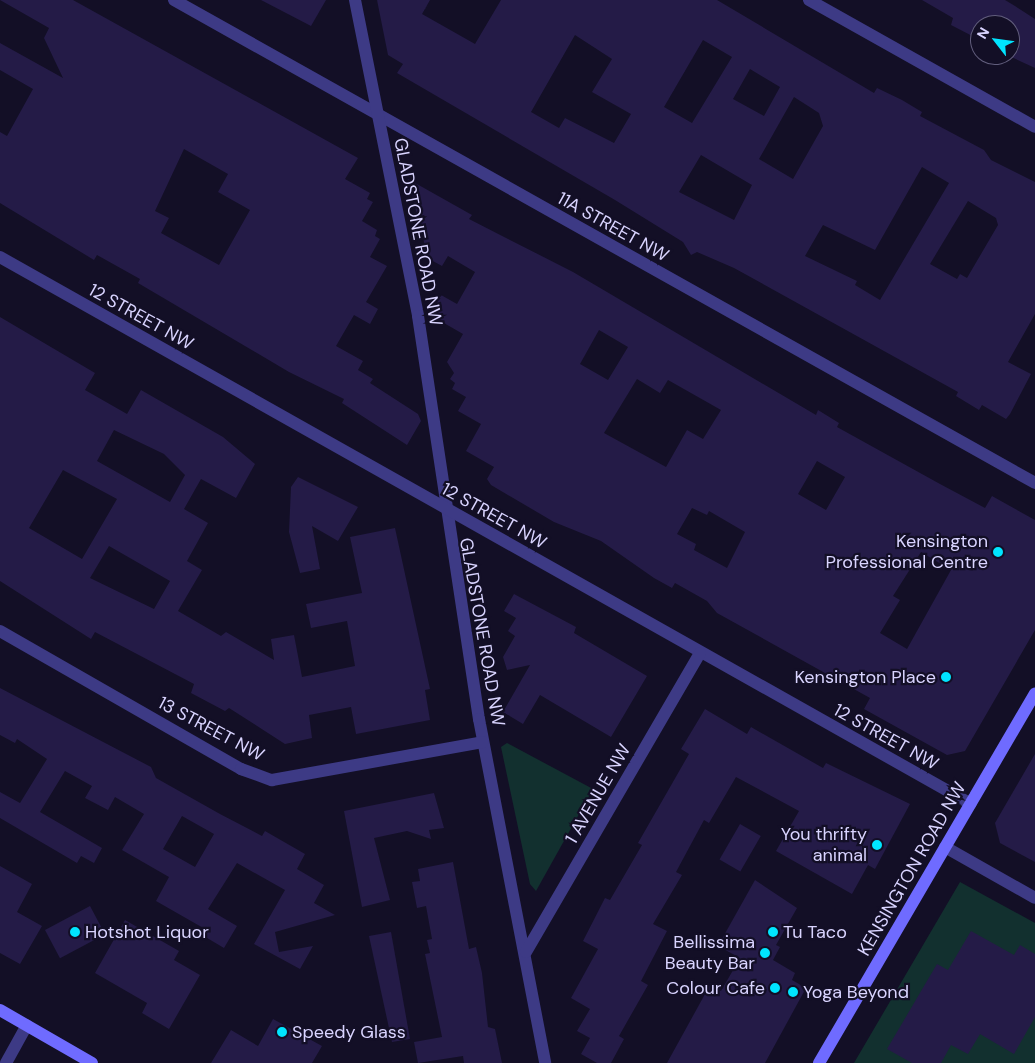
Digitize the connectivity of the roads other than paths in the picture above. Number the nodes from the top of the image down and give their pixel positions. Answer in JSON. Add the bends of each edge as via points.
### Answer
{"nodes":[{"id":1,"x":174,"y":0,"type":"edge"},
{"id":2,"x":355,"y":0,"type":"edge"},
{"id":3,"x":809,"y":0,"type":"edge"},
{"id":4,"x":375,"y":114,"type":"junction"},
{"id":5,"x":1035,"y":127,"type":"edge"},
{"id":6,"x":0,"y":257,"type":"edge"},
{"id":7,"x":1035,"y":483,"type":"edge"},
{"id":8,"x":444,"y":508,"type":"junction"},
{"id":9,"x":0,"y":631,"type":"edge"},
{"id":10,"x":700,"y":653,"type":"junction"},
{"id":11,"x":1035,"y":693,"type":"edge"},
{"id":12,"x":483,"y":742,"type":"junction"},
{"id":13,"x":971,"y":804,"type":"junction"},
{"id":14,"x":945,"y":847,"type":"junction"},
{"id":15,"x":1035,"y":898,"type":"edge"},
{"id":16,"x":526,"y":952,"type":"junction"},
{"id":17,"x":0,"y":1010,"type":"edge"},
{"id":18,"x":28,"y":1025,"type":"junction"},
{"id":19,"x":6,"y":1063,"type":"edge"},
{"id":20,"x":92,"y":1063,"type":"edge"},
{"id":21,"x":545,"y":1063,"type":"edge"},
{"id":22,"x":819,"y":1063,"type":"edge"}],
"edges":[{"from":1,"to":4,"type":"street","name":"11A STREET NW"},
{"from":2,"to":4,"type":"street","name":"GLADSTONE ROAD NW"},
{"from":3,"to":5,"type":"street"},
{"from":4,"to":7,"type":"street","name":"11A STREET NW"},
{"from":4,"to":8,"type":"street","name":"GLADSTONE ROAD NW","via":[[418,316],[444,470]]},
{"from":6,"to":8,"type":"street","name":"12 STREET NW"},
{"from":8,"to":10,"type":"street","name":"12 STREET NW"},
{"from":8,"to":12,"type":"street","name":"GLADSTONE ROAD NW"},
{"from":9,"to":12,"type":"street","name":"13 STREET NW","via":[[241,769],[272,780]]},
{"from":10,"to":13,"type":"street","name":"12 STREET NW"},
{"from":10,"to":16,"type":"street","name":"1 AVENUE NW"},
{"from":11,"to":13,"type":"street","name":"KENSINGTON ROAD NW"},
{"from":12,"to":16,"type":"street","name":"GLADSTONE ROAD NW"},
{"from":13,"to":14,"type":"street","name":"KENSINGTON ROAD NW"},
{"from":14,"to":15,"type":"street"},
{"from":14,"to":22,"type":"street","name":"KENSINGTON ROAD NW"},
{"from":16,"to":21,"type":"street","name":"GLADSTONE ROAD NW"},
{"from":17,"to":18,"type":"street"},
{"from":18,"to":19,"type":"street"},
{"from":18,"to":20,"type":"street"}]}
